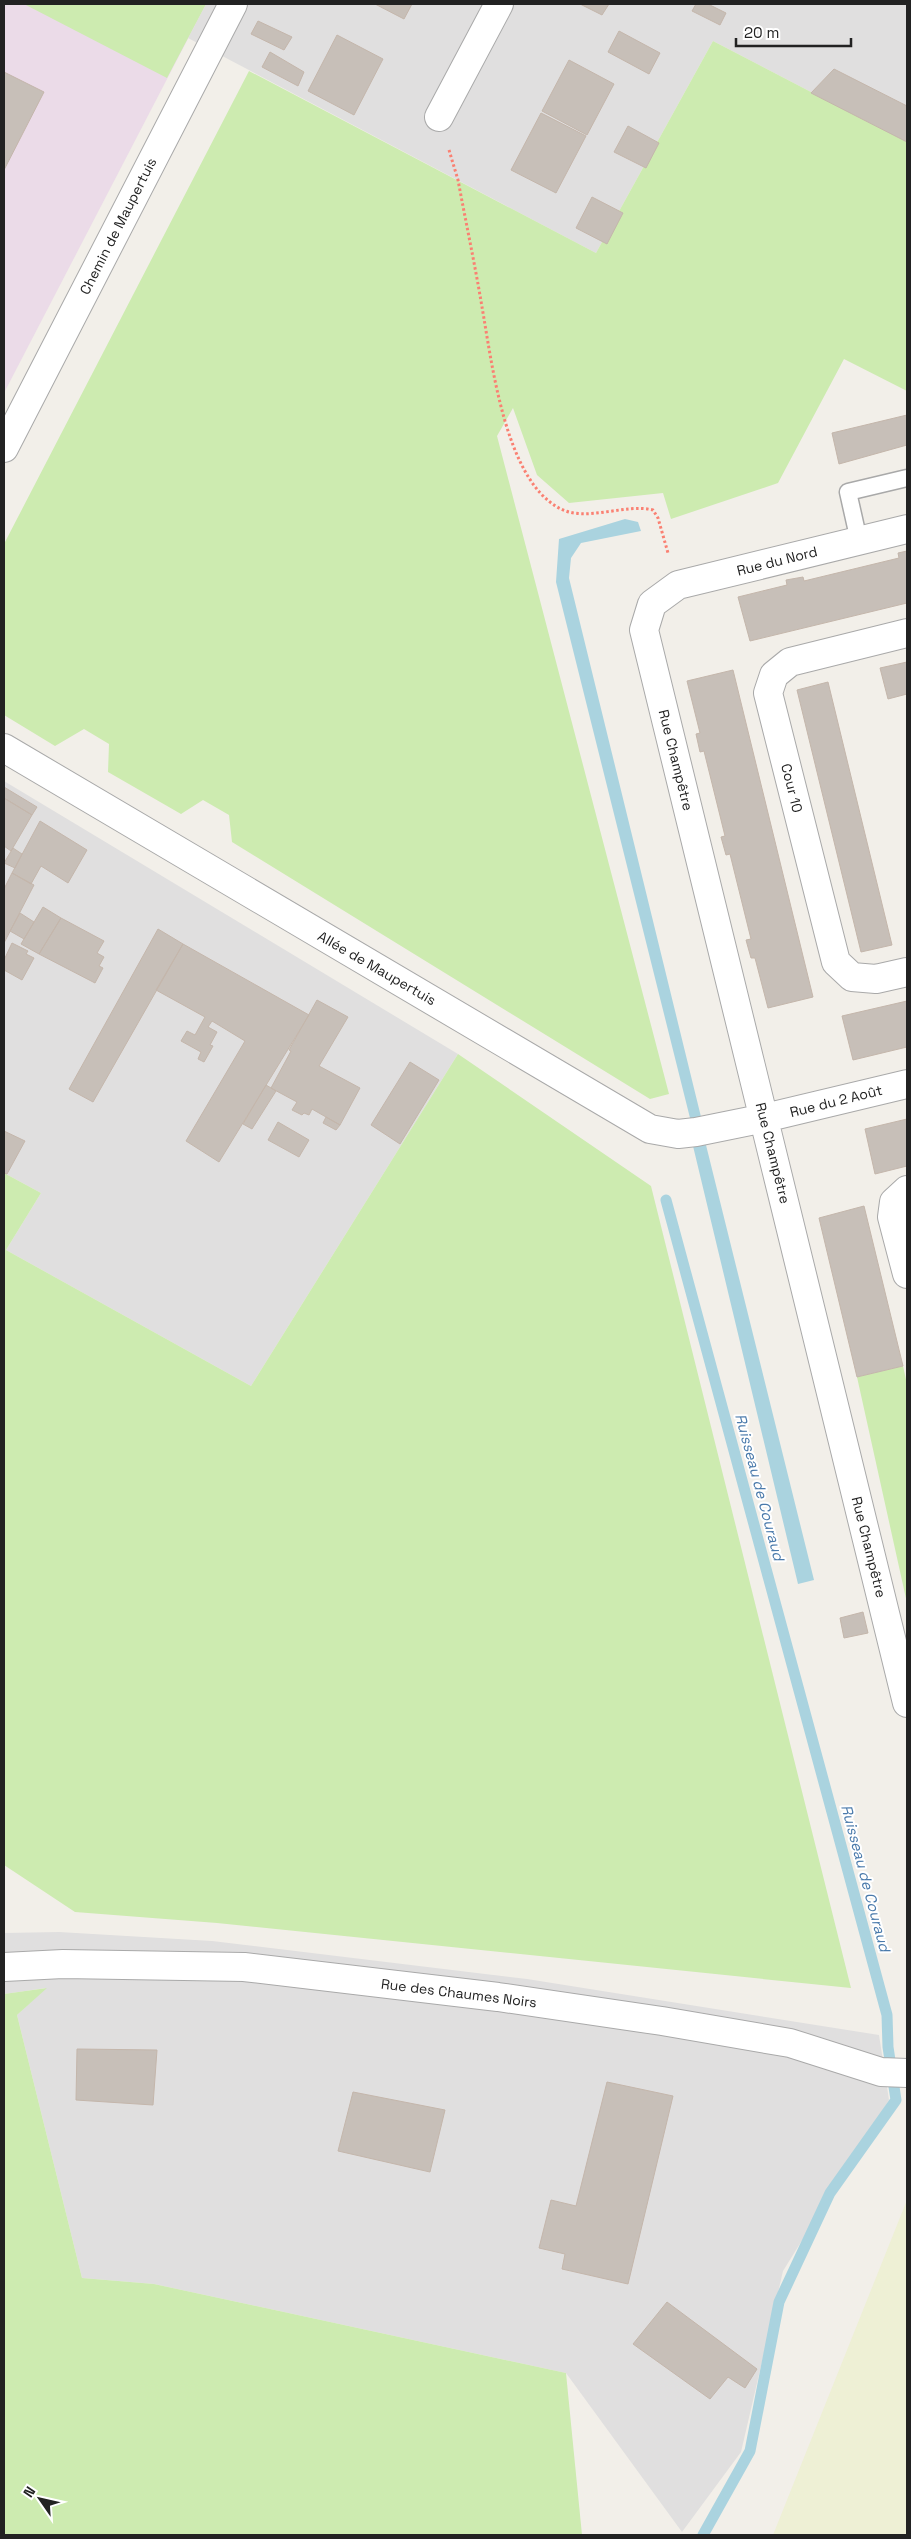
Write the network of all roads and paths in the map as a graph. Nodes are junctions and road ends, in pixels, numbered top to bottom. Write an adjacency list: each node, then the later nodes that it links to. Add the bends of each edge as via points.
1 (233, 4): 4 (street, Chemin de Maupertuis)
2 (499, 4): 3 (street)
3 (439, 117): 8 (path, via 458,180 496,389 513,444 532,485 560,509 588,514 643,507 653,510)
4 (4, 448)
5 (907, 478): 7 (lane, via 848,492)
6 (907, 529): 7 (street, Rue du Nord)
7 (858, 541): 8 (street, Rue du Nord)
8 (678, 585): 9 (street, Rue du Nord)
9 (652, 604): 14 (street, Rue Champêtre, via 644,630)
10 (907, 633): 12 (street, Cour 10, via 790,662 774,675 768,693 836,962 852,977 876,980)
11 (4, 748): 14 (street, Allée de Maupertuis, via 650,1129 678,1134)
12 (907, 972)
13 (907, 1084): 14 (street, Rue du 2 Août)
14 (765, 1118): 17 (street, Rue Champêtre)
15 (907, 1190): 16 (street, via 894,1202 892,1217)
16 (907, 1274)
17 (901, 1651): 18 (street, Rue Champêtre)
18 (907, 1703)
19 (4, 1967): 20 (street, Rue des Chaumes Noirs, via 63,1964 244,1967 662,2020 790,2043)
20 (894, 2072)

